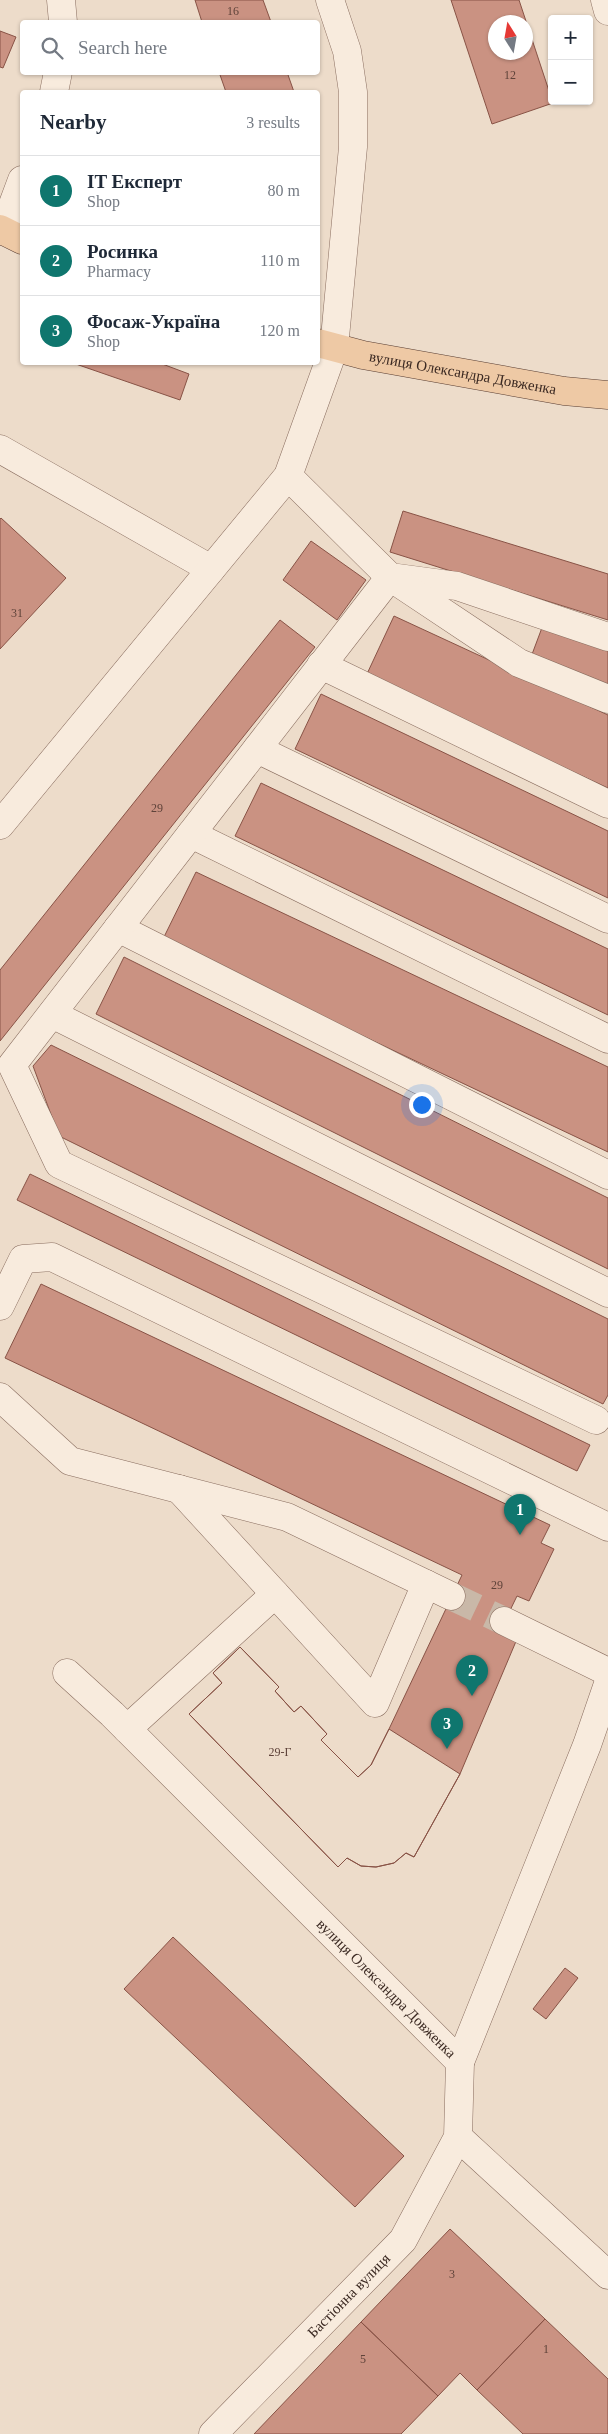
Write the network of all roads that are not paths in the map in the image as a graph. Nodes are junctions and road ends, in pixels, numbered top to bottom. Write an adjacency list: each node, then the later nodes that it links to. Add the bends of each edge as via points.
1 (60, 0): 5 (street)
2 (330, 0): 10 (street, via 347,51 353,92 353,147)
3 (605, 0): 4 (street)
4 (608, 10)
5 (63, 20)
6 (57, 75): 7 (street)
7 (54, 90)
8 (20, 188): 9 (street)
9 (9, 233)
10 (326, 345): 11 (main road, вулиця Олександра Довженка, via 363,355 564,391); 13 (street)
11 (608, 395)
12 (0, 449): 14 (street)
13 (288, 476): 14 (street); 15 (street)
14 (211, 569): 21 (street)
15 (390, 577): 16 (street, via 457,586); 17 (street); 18 (street, via 519,663)
16 (608, 637)
17 (322, 665): 19 (street); 20 (street)
18 (608, 699)
19 (257, 749): 22 (street); 23 (street)
20 (608, 804)
21 (0, 825)
22 (191, 834): 24 (street); 26 (street)
23 (608, 920)
24 (118, 928): 25 (street); 27 (street)
25 (52, 1014): 28 (street); 31 (street, via 12,1065 60,1164)
26 (608, 1039)
27 (608, 1175)
28 (608, 1293)
29 (0, 1306): 33 (street, via 23,1259 52,1257)
30 (0, 1397): 32 (street, via 70,1461)
31 (596, 1420)
32 (179, 1489): 34 (street, via 288,1516); 35 (street)
33 (608, 1527)
34 (426, 1584): 35 (street, via 375,1703); 36 (street)
35 (275, 1594): 41 (street)
36 (452, 1596)
37 (504, 1621): 38 (street)
38 (608, 1672)
39 (67, 1673): 41 (street, вулиця Олександра Довженка)
40 (608, 1684): 42 (street, вулиця Олександра Довженка, via 587,1745)
41 (127, 1729): 42 (street, вулиця Олександра Довженка)
42 (460, 2062): 43 (street, Бастіонна вулиця)
43 (458, 2137): 44 (street); 45 (street, Бастіонна вулиця, via 403,2240)
44 (608, 2275)
45 (213, 2434)

